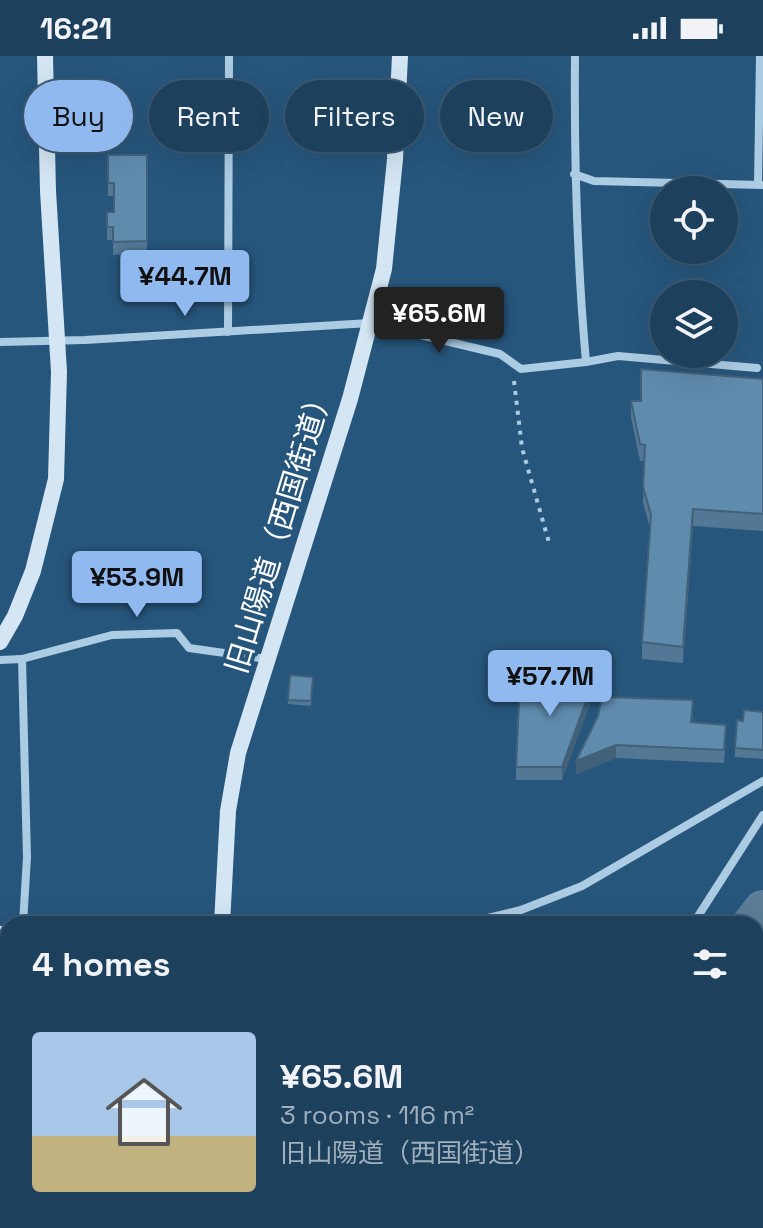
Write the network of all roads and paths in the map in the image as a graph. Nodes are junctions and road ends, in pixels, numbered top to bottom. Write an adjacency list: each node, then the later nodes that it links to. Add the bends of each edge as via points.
1 (45, 56): 10 (street)
2 (229, 56): 9 (street)
3 (400, 56): 8 (street, 旧山陽道（西国街道）, via 384,269)
4 (575, 56): 6 (street)
5 (760, 56): 7 (street)
6 (574, 174): 7 (street, via 594,181); 12 (street)
7 (760, 185)
8 (370, 323): 9 (street); 13 (street, via 500,354); 18 (street, 旧山陽道（西国街道）)
9 (228, 332): 10 (street)
10 (57, 341): 11 (street); 16 (street, via 56,479 33,571)
11 (0, 342)
12 (586, 362): 13 (street); 14 (street, via 618,356)
13 (516, 366): 15 (path, via 520,440)
14 (757, 368)
15 (550, 546)
16 (0, 642)
17 (22, 659): 18 (street, via 112,635 177,633 189,648); 19 (street); 22 (street)
18 (267, 659): 23 (street, 旧山陽道（西国街道）, via 235,768)
19 (0, 660)
20 (763, 781): 24 (street, via 582,886)
21 (763, 815): 25 (street)
22 (23, 916)
23 (222, 916)
24 (496, 916)
25 (698, 916)

